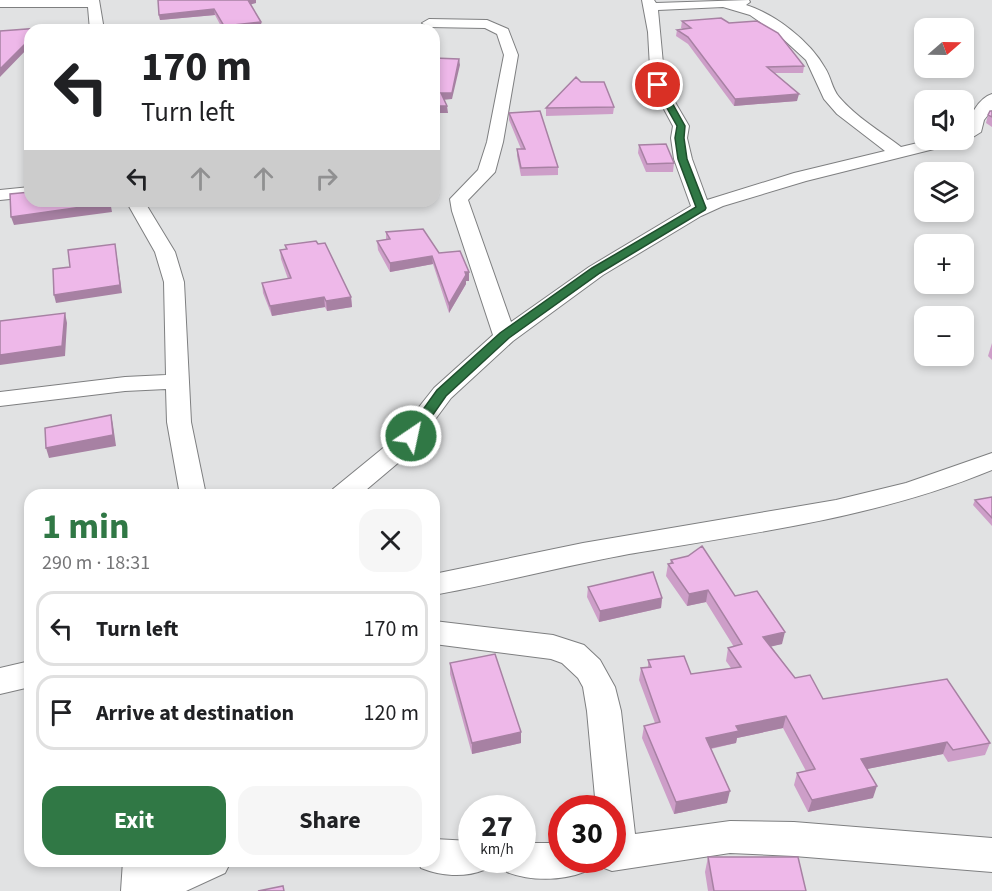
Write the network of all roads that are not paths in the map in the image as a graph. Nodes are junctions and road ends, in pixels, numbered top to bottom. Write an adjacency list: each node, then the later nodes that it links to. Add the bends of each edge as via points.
1 (762, 0): 5 (street)
2 (93, 2): 3 (street); 7 (street)
3 (0, 3)
4 (649, 4): 5 (street); 17 (street, via 658,85 681,126 683,159)
5 (727, 4): 13 (street, via 755,12 785,33 811,57 829,96 843,111)
6 (429, 23): 18 (street, via 487,24 503,32 511,55 486,172 459,199)
7 (96, 24)
8 (992, 99): 9 (street)
9 (974, 124)
10 (974, 135): 11 (street)
11 (992, 137)
12 (914, 148): 13 (street)
13 (897, 152): 17 (street)
14 (24, 193): 15 (street)
15 (0, 195)
16 (139, 207): 19 (street, via 165,252 174,282)
17 (701, 208): 18 (street, via 596,271)
18 (505, 336): 23 (street, via 442,393 402,446)
19 (176, 382): 20 (street); 22 (street)
20 (0, 399)
21 (992, 461): 24 (street, via 956,477 796,518 575,553)
22 (192, 489)
23 (351, 489)
24 (440, 584)
25 (440, 634): 28 (street, via 553,647 573,654 589,669 604,711)
26 (24, 675): 27 (street)
27 (0, 681)
28 (610, 795)
29 (626, 852): 30 (street, via 730,837)
30 (992, 855)
31 (440, 856): 32 (street)
32 (458, 857)
33 (142, 867): 35 (street)
34 (198, 867): 35 (street)
35 (142, 891)

